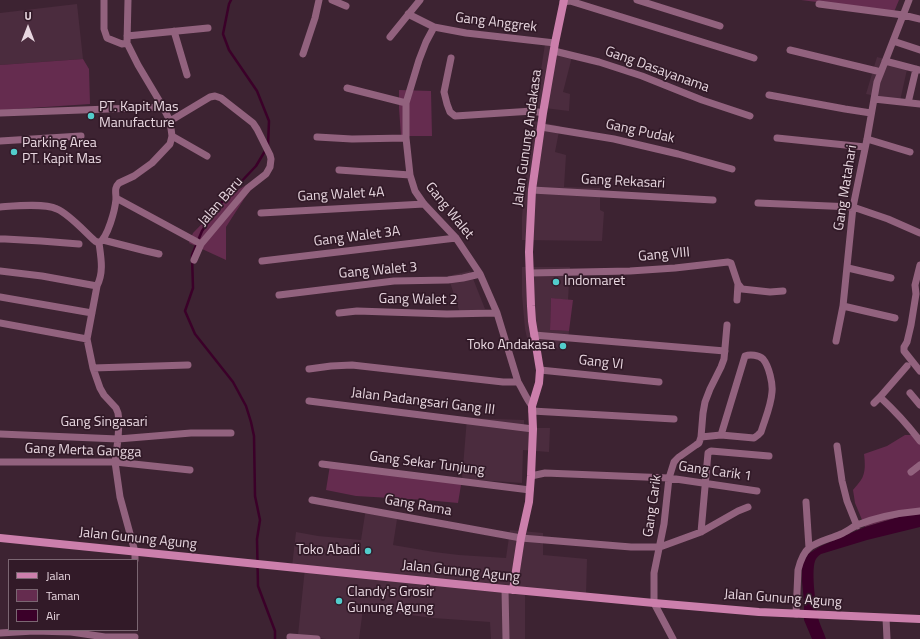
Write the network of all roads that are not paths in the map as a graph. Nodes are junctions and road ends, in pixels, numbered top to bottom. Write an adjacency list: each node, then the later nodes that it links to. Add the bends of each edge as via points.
1 (104, 0): 19 (street, via 104,28 107,38 122,44)
2 (128, 0): 19 (street)
3 (319, 0): 24 (street)
4 (332, 0): 10 (street)
5 (420, 0): 11 (street)
6 (637, 0): 14 (street)
7 (909, 0): 12 (street, Gang Matahari)
8 (566, 1): 21 (main road, Jalan Gunung Andakasa); 26 (street)
9 (819, 4): 12 (street)
10 (346, 6)
11 (408, 14): 15 (street, Gang Anggrek); 18 (street)
12 (903, 15): 13 (street); 20 (street, Gang Matahari)
13 (920, 19)
14 (720, 26)
15 (434, 27): 21 (street, Gang Anggrek); 34 (street, Gang Walet, via 419,60)
16 (208, 28): 17 (street)
17 (174, 31): 19 (street); 30 (street)
18 (390, 37)
19 (127, 40): 37 (street, via 138,65)
20 (893, 41): 23 (street); 27 (street, Gang Matahari)
21 (554, 47): 39 (main road, Jalan Gunung Andakasa); 41 (street, Gang Dasayanama)
22 (790, 50): 29 (street)
23 (920, 50)
24 (303, 54)
25 (451, 58): 39 (street, via 444,92 446,104 454,116 533,111)
26 (754, 58)
27 (885, 61): 28 (street); 29 (street, Gang Matahari)
28 (918, 69): 35 (street)
29 (881, 72): 33 (street, Gang Matahari)
30 (187, 75)
31 (347, 88): 34 (street)
32 (769, 95): 40 (street)
33 (874, 99): 35 (street); 40 (street, Gang Matahari)
34 (406, 103): 47 (street, Gang Walet)
35 (908, 103): 36 (street)
36 (920, 104)
37 (163, 107): 38 (street); 42 (street)
38 (0, 113)
39 (543, 113): 43 (main road, Jalan Gunung Andakasa)
40 (871, 113): 49 (street, Gang Matahari)
41 (750, 116)
42 (170, 121): 45 (street); 70 (street, Jalan Baru, via 216,96 253,123 270,155 270,167 266,174 248,188)
43 (541, 127): 54 (street, Gang Pudak, via 614,139); 57 (main road, Jalan Gunung Andakasa)
44 (81, 136): 50 (street)
45 (172, 136): 53 (street); 58 (street, via 170,144 152,163 117,185)
46 (317, 137): 47 (street)
47 (406, 138): 56 (street, Gang Walet)
48 (777, 138): 51 (street)
49 (867, 138): 51 (street, Gang Matahari); 52 (street)
50 (0, 141)
51 (865, 147): 63 (street, Gang Matahari)
52 (910, 152)
53 (207, 156)
54 (732, 169)
55 (339, 170): 56 (street)
56 (410, 175): 61 (street, Gang Walet, via 415,191)
57 (532, 190): 59 (street, Gang Rekasari); 77 (main road, Jalan Gunung Andakasa)
58 (116, 198): 68 (street, via 111,223); 70 (street)
59 (713, 200)
60 (758, 202): 63 (street)
61 (424, 204): 64 (street, Gang Walet 4A); 66 (street, Gang Walet)
62 (0, 207): 68 (street, via 46,206 58,209 95,241)
63 (853, 207): 65 (street); 75 (street, Gang Matahari)
64 (261, 213)
65 (920, 234)
66 (456, 238): 73 (street, Gang Walet 3A); 78 (street, Gang Walet)
67 (0, 239): 69 (street)
68 (101, 242): 71 (street); 82 (street, via 102,270)
69 (79, 244)
70 (202, 244): 72 (street, Jalan Baru)
71 (159, 254)
72 (194, 260)
73 (262, 261)
74 (920, 264): 81 (street)
75 (848, 268): 79 (street); 87 (street, Gang Matahari)
76 (0, 271): 82 (street)
77 (530, 273): 80 (street, Gang VIII, via 630,271 728,262 731,263); 94 (main road, Jalan Gunung Andakasa)
78 (480, 274): 84 (street, Gang Walet 3, via 448,280 394,281); 90 (street, Gang Walet)
79 (891, 278)
80 (738, 284): 83 (street, via 742,289); 86 (street)
81 (918, 285): 103 (street, via 904,350)
82 (97, 286): 88 (street)
83 (783, 291)
84 (279, 295)
85 (0, 297): 88 (street)
86 (737, 300)
87 (843, 306): 91 (street); 96 (street, Gang Matahari)
88 (92, 313): 95 (street)
89 (339, 313): 90 (street, Gang Walet 2)
90 (497, 313): 104 (street, Gang Walet)
91 (895, 318)
92 (0, 323): 95 (street)
93 (727, 325): 97 (street)
94 (534, 335): 97 (street); 102 (main road, Jalan Gunung Andakasa)
95 (87, 339): 100 (street)
96 (836, 341)
97 (725, 351): 117 (street, via 721,367 705,402)
98 (188, 365): 100 (street)
99 (907, 366): 107 (street)
100 (94, 368): 118 (street, via 102,391 116,408 119,421)
101 (309, 369): 104 (street, via 352,366)
102 (540, 370): 105 (street, Gang VI); 111 (main road, Jalan Gunung Andakasa)
103 (920, 371)
104 (518, 382): 111 (street, Gang Walet)
105 (659, 382)
106 (910, 393): 110 (street)
107 (880, 397): 109 (street); 119 (street, via 913,431)
108 (309, 401): 113 (street, Jalan Padangsari Gang III)
109 (874, 403)
110 (920, 405)
111 (532, 408): 112 (street); 113 (main road, Jalan Gunung Andakasa)
112 (674, 419)
113 (533, 429): 128 (main road, Jalan Gunung Andakasa)
114 (231, 433): 118 (street, Gang Singasari, via 191,433)
115 (0, 434): 118 (street, Gang Singasari)
116 (721, 435): 116 (street, via 744,358 746,355 761,358 772,380 771,401 761,432 750,438); 117 (street)
117 (701, 437): 129 (street, Gang Carik, via 696,446 674,462)
118 (118, 439): 123 (street)
119 (920, 442)
120 (837, 446): 137 (street, via 842,481)
121 (769, 456): 130 (street, via 709,451)
122 (0, 462): 123 (street, Gang Merta Gangga)
123 (115, 462): 126 (street, Gang Merta Gangga); 143 (street, via 120,497)
124 (322, 464): 131 (street, Gang Sekar Tunjung)
125 (920, 467): 127 (street)
126 (190, 470)
127 (911, 472)
128 (532, 476): 129 (street, Gang Carik 1, via 545,473); 131 (main road, Jalan Gunung Andakasa)
129 (669, 478): 130 (street, Gang Carik 1); 141 (street, Gang Carik)
130 (705, 483): 132 (street, Gang Carik 1); 138 (street)
131 (530, 490): 140 (main road, Jalan Gunung Andakasa)
132 (757, 491)
133 (312, 500): 140 (street, Gang Rama)
134 (806, 502): 142 (street)
135 (748, 507): 138 (street)
136 (920, 510): 137 (street, via 876,518)
137 (856, 526): 142 (street)
138 (701, 532): 141 (street)
139 (0, 538): 143 (main road, Jalan Gunung Agung)
140 (521, 538): 141 (street); 144 (main road, Jalan Gunung Andakasa)
141 (660, 547): 145 (street, Gang Carik, via 654,573)
142 (809, 548): 146 (street, via 798,570)
143 (135, 556): 144 (main road, Jalan Gunung Agung)
144 (509, 590): 145 (main road, Jalan Gunung Agung); 153 (street)
145 (654, 603): 146 (main road, Jalan Gunung Agung); 154 (street)
146 (798, 614): 147 (main road, Jalan Gunung Agung)
147 (886, 618): 148 (main road, Jalan Gunung Agung); 155 (street)
148 (920, 619)
149 (0, 633): 150 (street, via 58,631 105,637)
150 (135, 635)
151 (290, 637): 152 (street)
152 (317, 639)
153 (506, 639)
154 (673, 639)
155 (887, 639)

